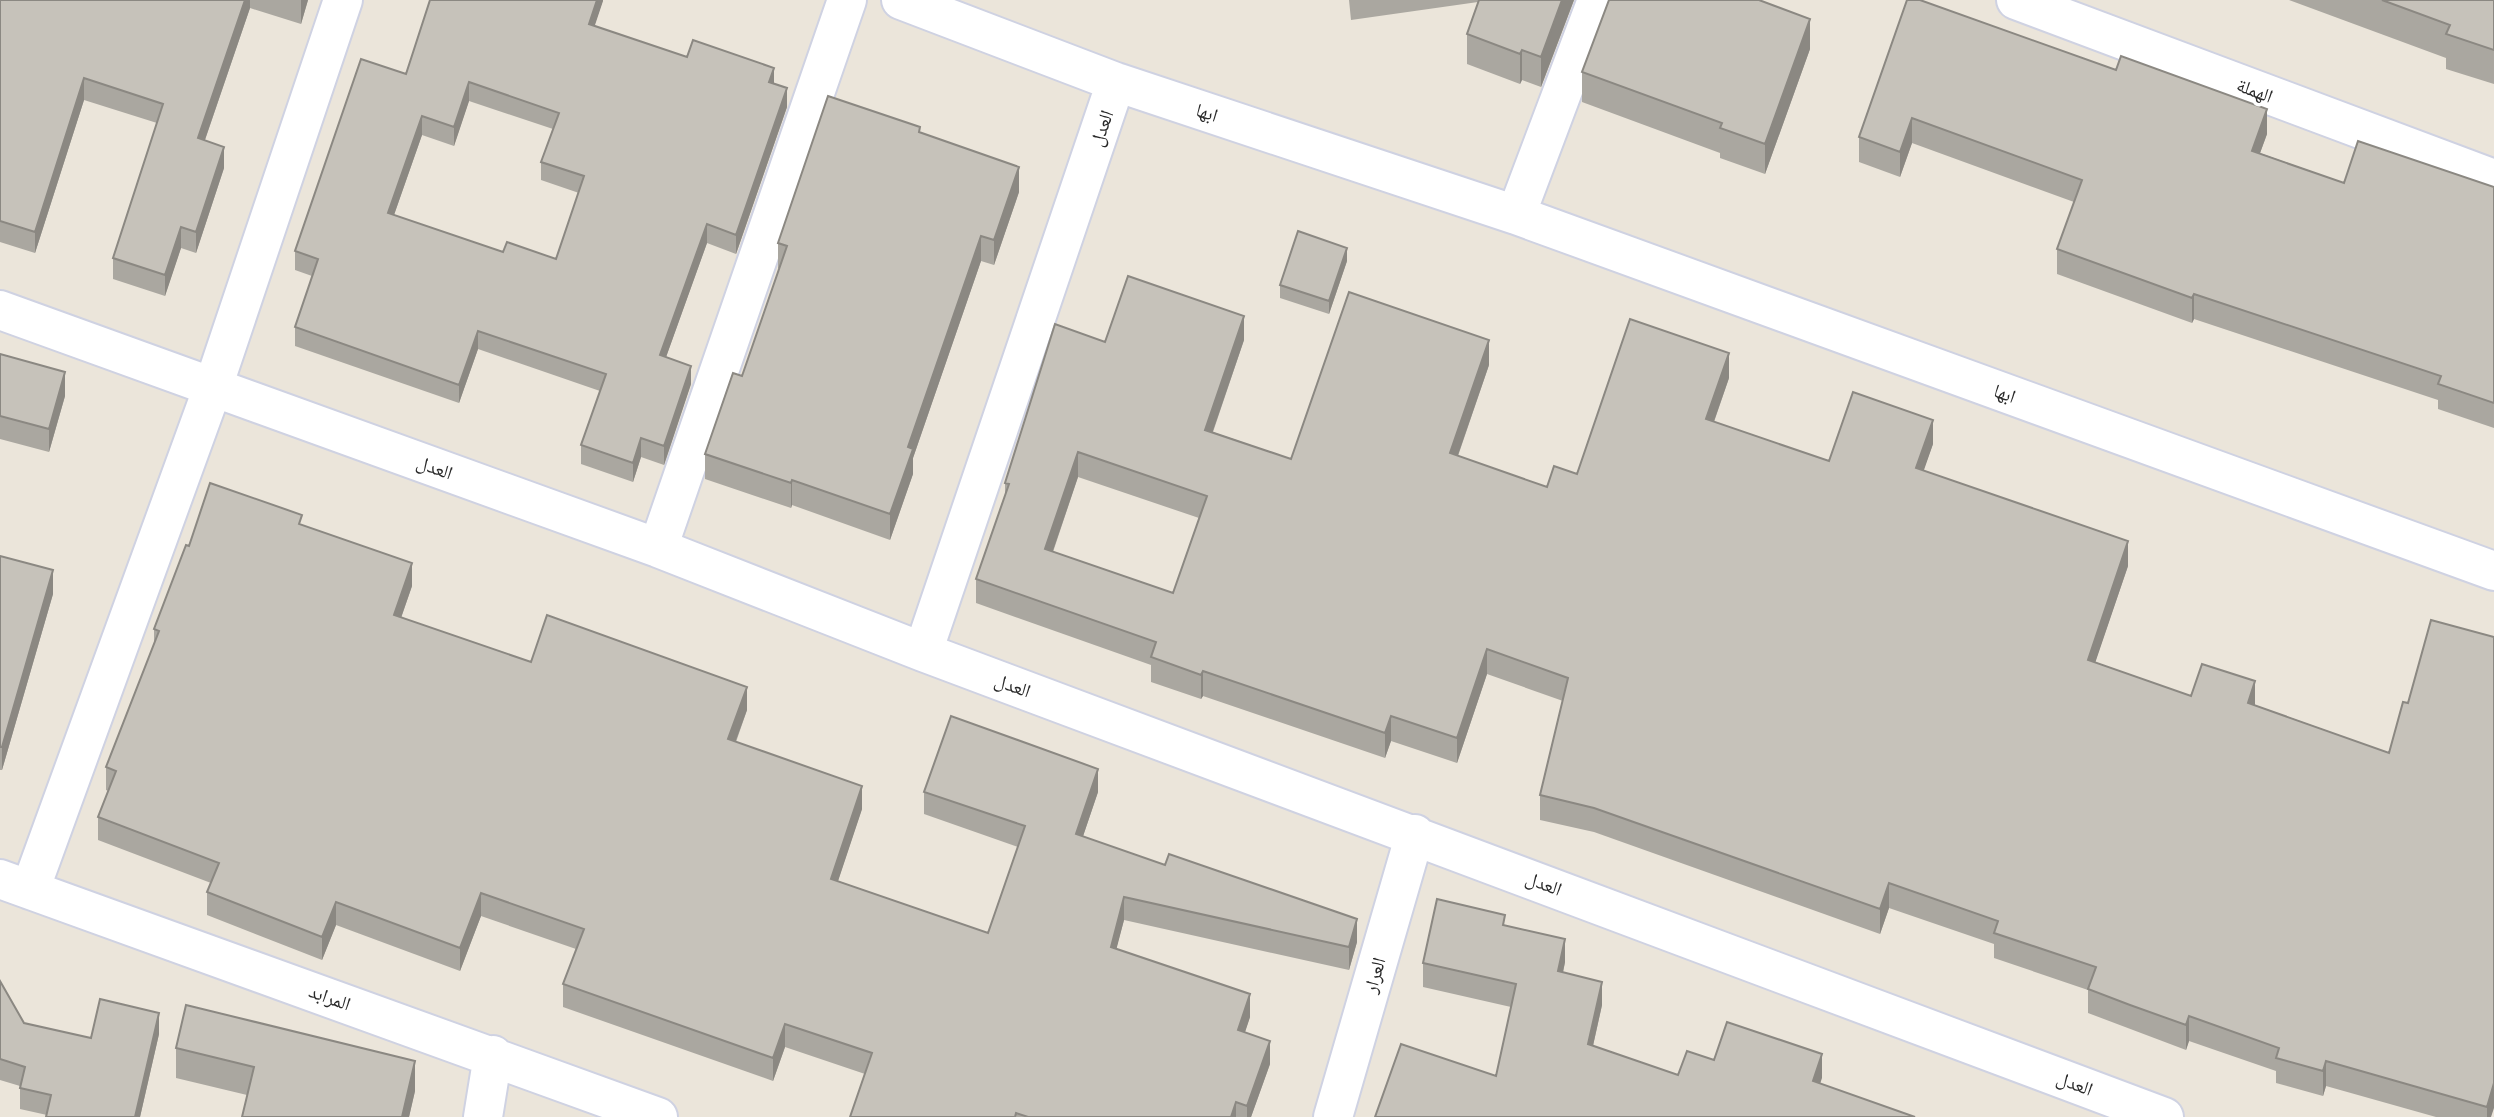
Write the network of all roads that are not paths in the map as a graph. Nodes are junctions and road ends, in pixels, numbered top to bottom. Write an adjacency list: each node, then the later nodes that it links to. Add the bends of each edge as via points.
1 (343, 0): 10 (street)
2 (847, 0): 11 (street)
3 (901, 0): 6 (street, ابها)
4 (1597, 0): 8 (street)
5 (2016, 0): 7 (street, الهملة)
6 (1116, 82): 8 (street, ابها); 13 (street, العدل)
7 (2494, 179)
8 (1516, 215): 12 (street, ابها)
9 (0, 310): 10 (street, العدل)
10 (213, 387): 11 (street, العدل); 15 (street)
11 (658, 548): 13 (street, العدل)
12 (2494, 571)
13 (923, 652): 14 (street, العدل)
14 (1415, 834): 19 (street, العرار); 20 (street, العدل)
15 (15, 885): 16 (street, المرابد)
16 (494, 1055): 17 (street); 18 (street, المرابد)
17 (483, 1117)
18 (658, 1117)
19 (1333, 1117)
20 (2164, 1117)

